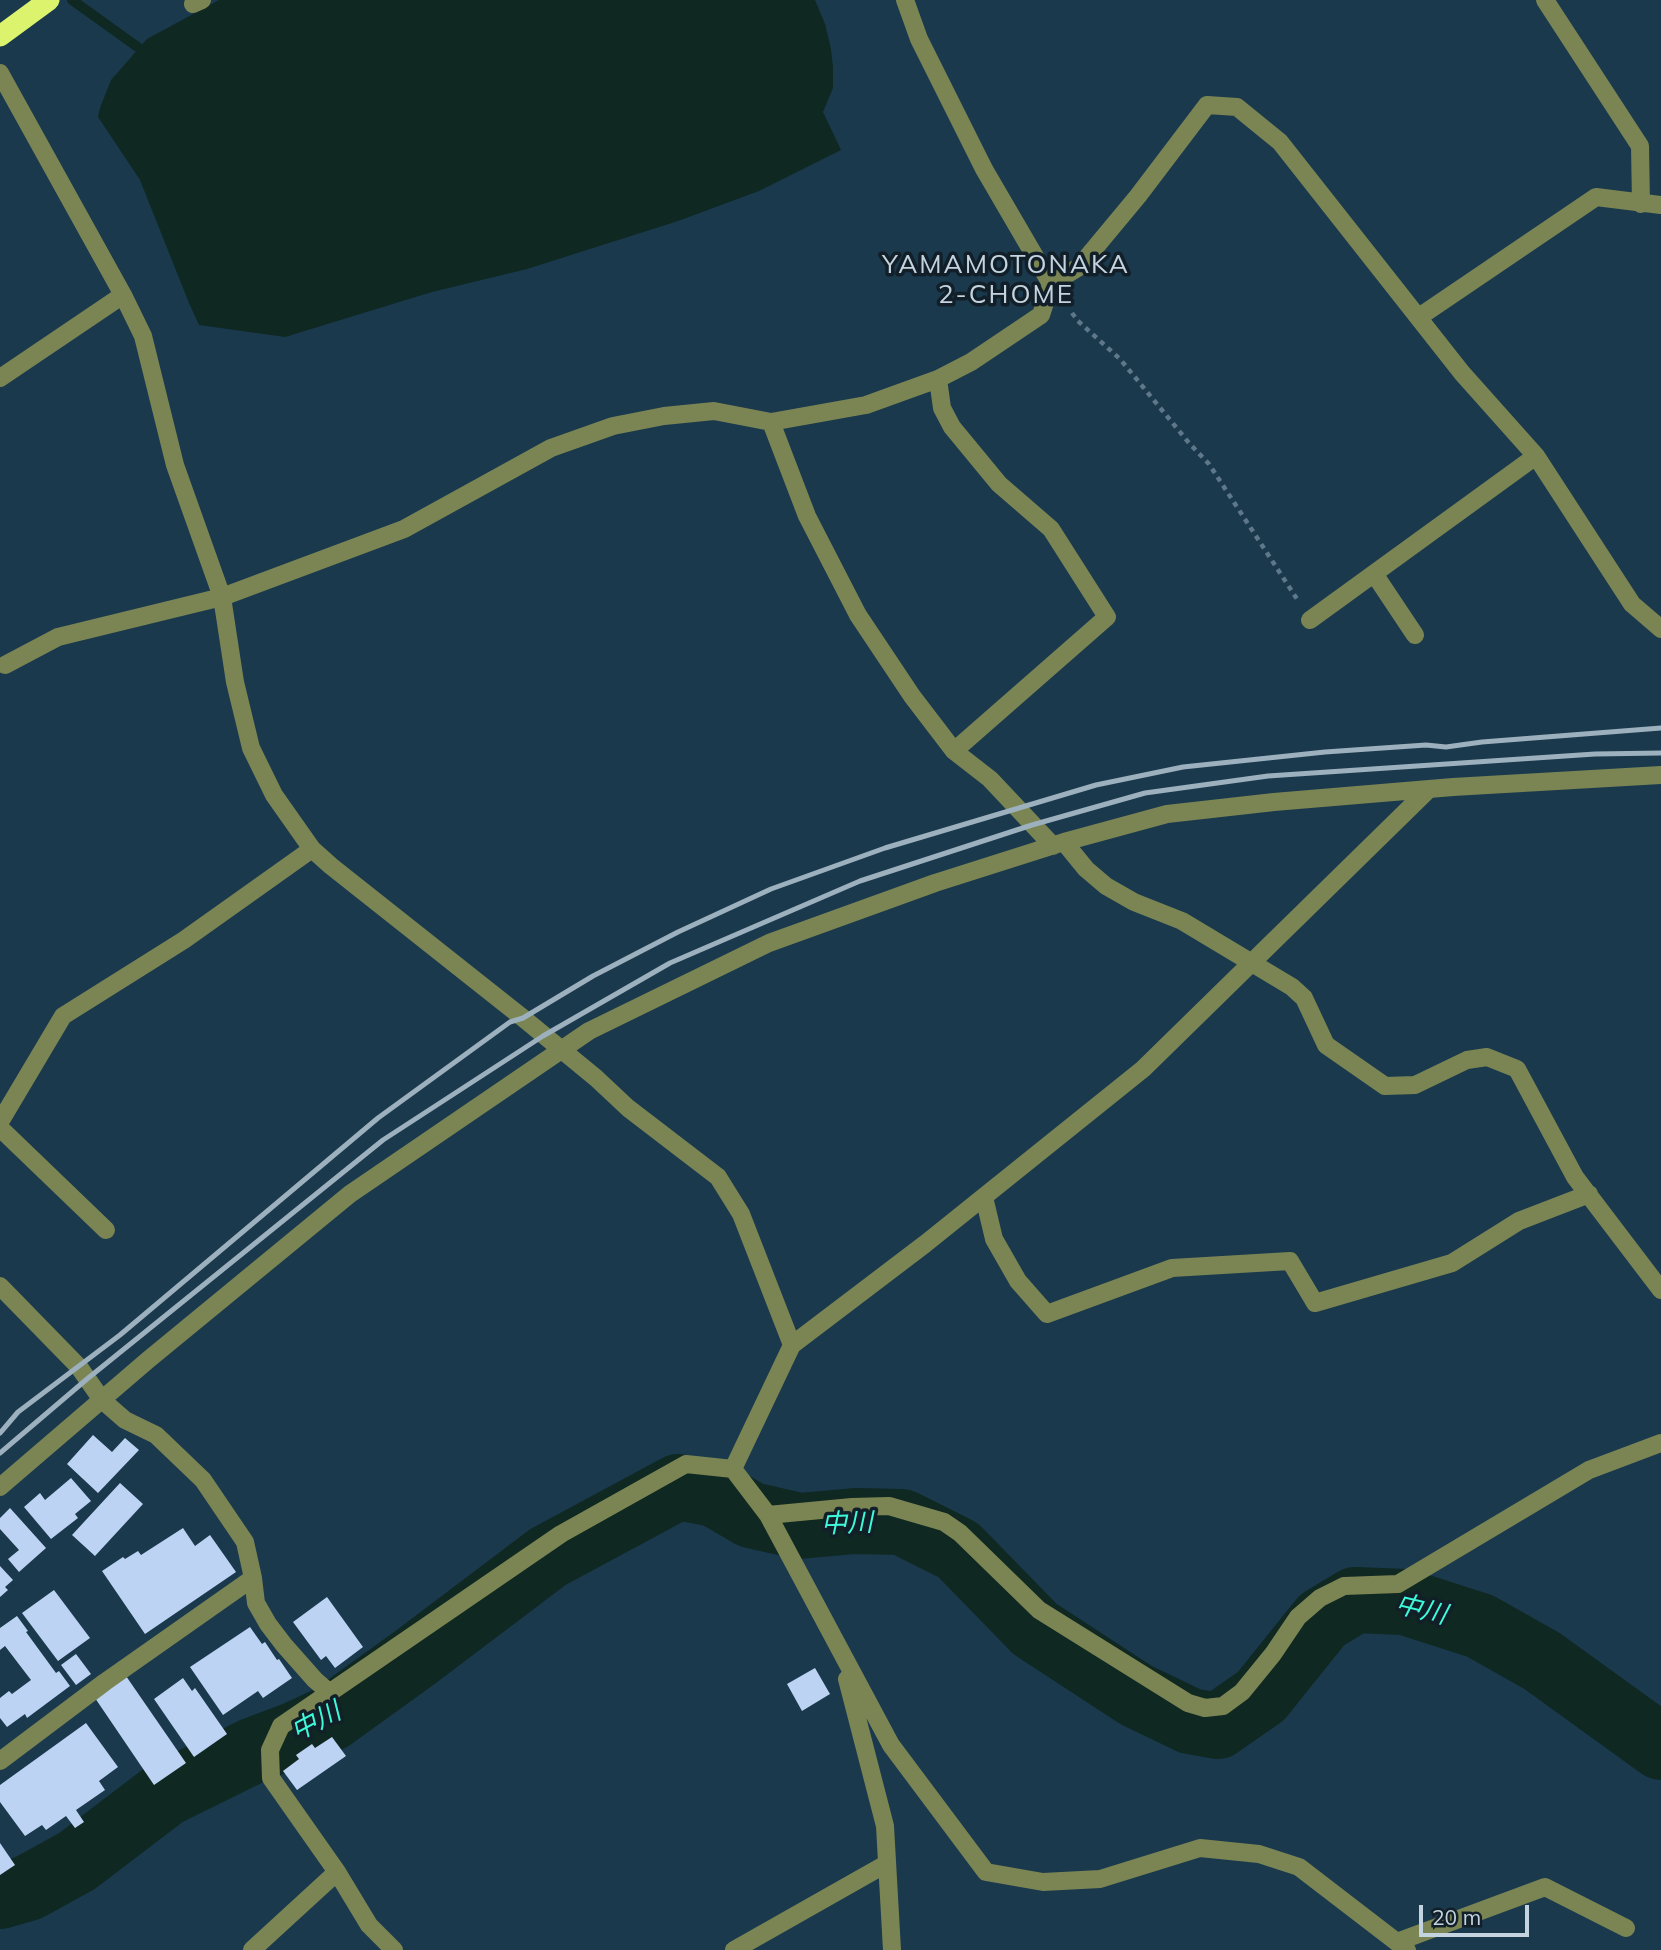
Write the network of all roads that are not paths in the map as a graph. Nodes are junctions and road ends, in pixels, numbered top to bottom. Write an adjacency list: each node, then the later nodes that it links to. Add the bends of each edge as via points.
1 (49, 0): 4 (highway)
2 (905, 0): 8 (street, via 919,39 984,169)
3 (1545, 0): 6 (street, via 1640,146)
4 (0, 36)
5 (0, 73): 9 (street)
6 (1641, 204): 7 (street); 10 (street, via 1596,197)
7 (1661, 205)
8 (1051, 284): 10 (street, via 1079,267 1207,105 1237,107 1279,142); 12 (street, via 1041,315)
9 (123, 295): 11 (street); 16 (street, via 143,336 176,465)
10 (1419, 317): 14 (street)
11 (0, 378)
12 (937, 379): 13 (street, via 866,405); 21 (street, via 942,408 952,426 999,484 1051,529 1107,617)
13 (771, 422): 16 (street, via 714,411 613,426 551,448 404,529); 21 (street, via 807,516 858,615)
14 (1536, 456): 15 (street); 18 (street, via 1632,604)
15 (1375, 575): 17 (street); 19 (street)
16 (222, 597): 20 (street, via 58,637); 25 (street, via 251,748 274,795)
17 (1310, 620)
18 (1661, 629)
19 (1415, 635)
20 (5, 665)
21 (954, 751): 24 (street)
22 (1661, 775): 23 (street)
23 (1429, 789): 24 (street, via 1167,814); 26 (street)
24 (1058, 844): 26 (street, via 1106,886 1182,921); 27 (street, via 769,943 589,1031)
25 (312, 849): 27 (street); 28 (street, via 184,940 63,1016)
26 (1251, 964): 30 (street, via 1292,987 1304,998 1326,1045 1385,1086 1415,1085 1467,1060 1487,1056 1517,1069 1575,1177); 31 (street, via 1143,1069)
27 (562, 1051): 35 (street, via 718,1177 741,1214); 36 (street, via 350,1194)
28 (0, 1122)
29 (0, 1128): 32 (street)
30 (1589, 1194): 31 (street, via 1519,1221 1452,1263 1315,1303 1290,1261 1172,1268 1047,1314 1018,1281 994,1239); 34 (street)
31 (984, 1197): 35 (street)
32 (106, 1230)
33 (0, 1286): 36 (street, via 79,1367)
34 (1661, 1290)
35 (792, 1346): 38 (street)
36 (102, 1400): 39 (street); 41 (street, via 125,1420 156,1435 203,1480 245,1542)
37 (1661, 1443): 40 (street, via 1589,1470 1398,1584 1344,1586 1320,1598 1298,1617 1242,1692 1223,1706 1205,1708 1188,1703 1039,1610 944,1522 889,1506)
38 (733, 1469): 40 (street); 43 (street, via 686,1464 561,1534)
39 (0, 1487)
40 (768, 1514): 42 (street)
41 (253, 1578): 43 (street, via 256,1603 268,1624); 44 (street)
42 (840, 1651): 45 (street, via 885,1826); 48 (street, via 891,1745 986,1871 1043,1882 1100,1879 1200,1848 1259,1854 1299,1867)
43 (330, 1693): 46 (street, via 281,1726 270,1750 271,1778)
44 (0, 1761)
45 (886, 1864): 51 (street); 52 (street)
46 (337, 1872): 49 (street); 50 (street, via 369,1925)
47 (1626, 1928): 48 (street, via 1545,1887)
48 (1402, 1946)
49 (252, 1950)
50 (394, 1950)
51 (734, 1950)
52 (892, 1950)

